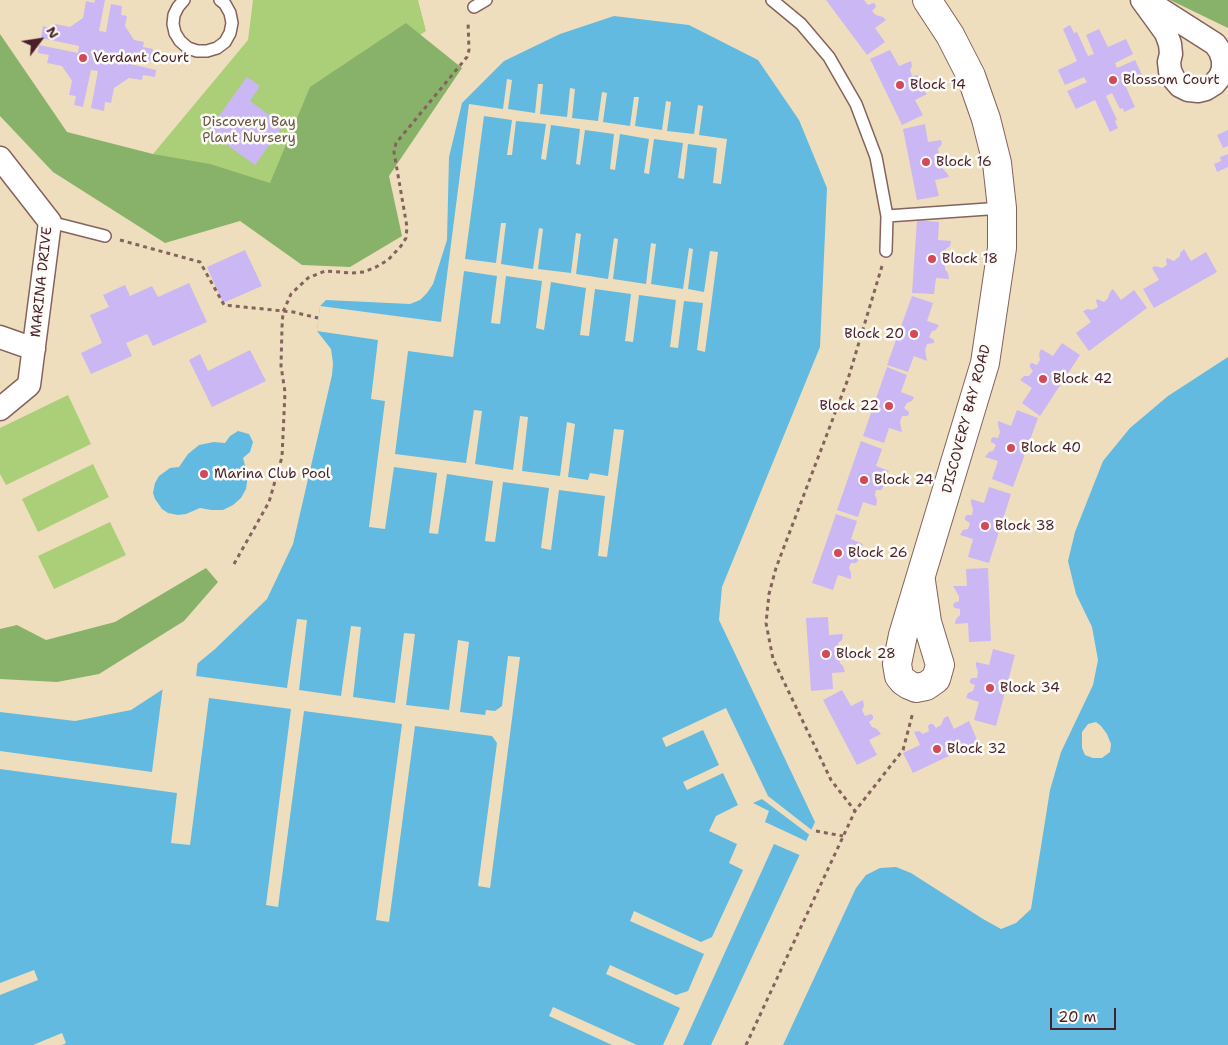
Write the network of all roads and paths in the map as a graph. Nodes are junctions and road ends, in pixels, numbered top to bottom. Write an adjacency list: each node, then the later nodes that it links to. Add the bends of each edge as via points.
1 (184, 0): 5 (lane, via 174,15 175,33 188,48 208,52 224,42 230,33 232,23)
2 (486, 0): 6 (lane)
3 (772, 0): 9 (lane, via 801,24 829,57 856,104 876,157)
4 (927, 0): 8 (street, DISCOVERY BAY ROAD, via 971,76 997,163)
5 (224, 1)
6 (471, 12): 13 (path, via 467,58 396,143 394,152 408,227 402,246 388,260 364,272 325,271 308,278 291,294)
7 (0, 158): 10 (street, MARINA DRIVE)
8 (1002, 208): 9 (lane); 19 (street, DISCOVERY BAY ROAD, via 1002,248 985,363)
9 (887, 216): 12 (lane)
10 (50, 222): 11 (lane); 16 (street, MARINA DRIVE)
11 (105, 236): 13 (path, via 200,262 224,305)
12 (886, 251): 21 (path, via 848,379 776,568 766,623 774,659 831,780)
13 (283, 312): 14 (path); 18 (path, via 281,366 285,392 282,457 269,502)
14 (318, 318)
15 (0, 337): 16 (street)
16 (34, 349): 17 (street, MARINA DRIVE, via 29,385)
17 (0, 409)
18 (234, 564)
19 (921, 581)
20 (913, 708): 21 (path, via 903,750)
21 (854, 811): 23 (path)
22 (816, 831): 23 (path)
23 (843, 836): 24 (path)
24 (746, 1045)

